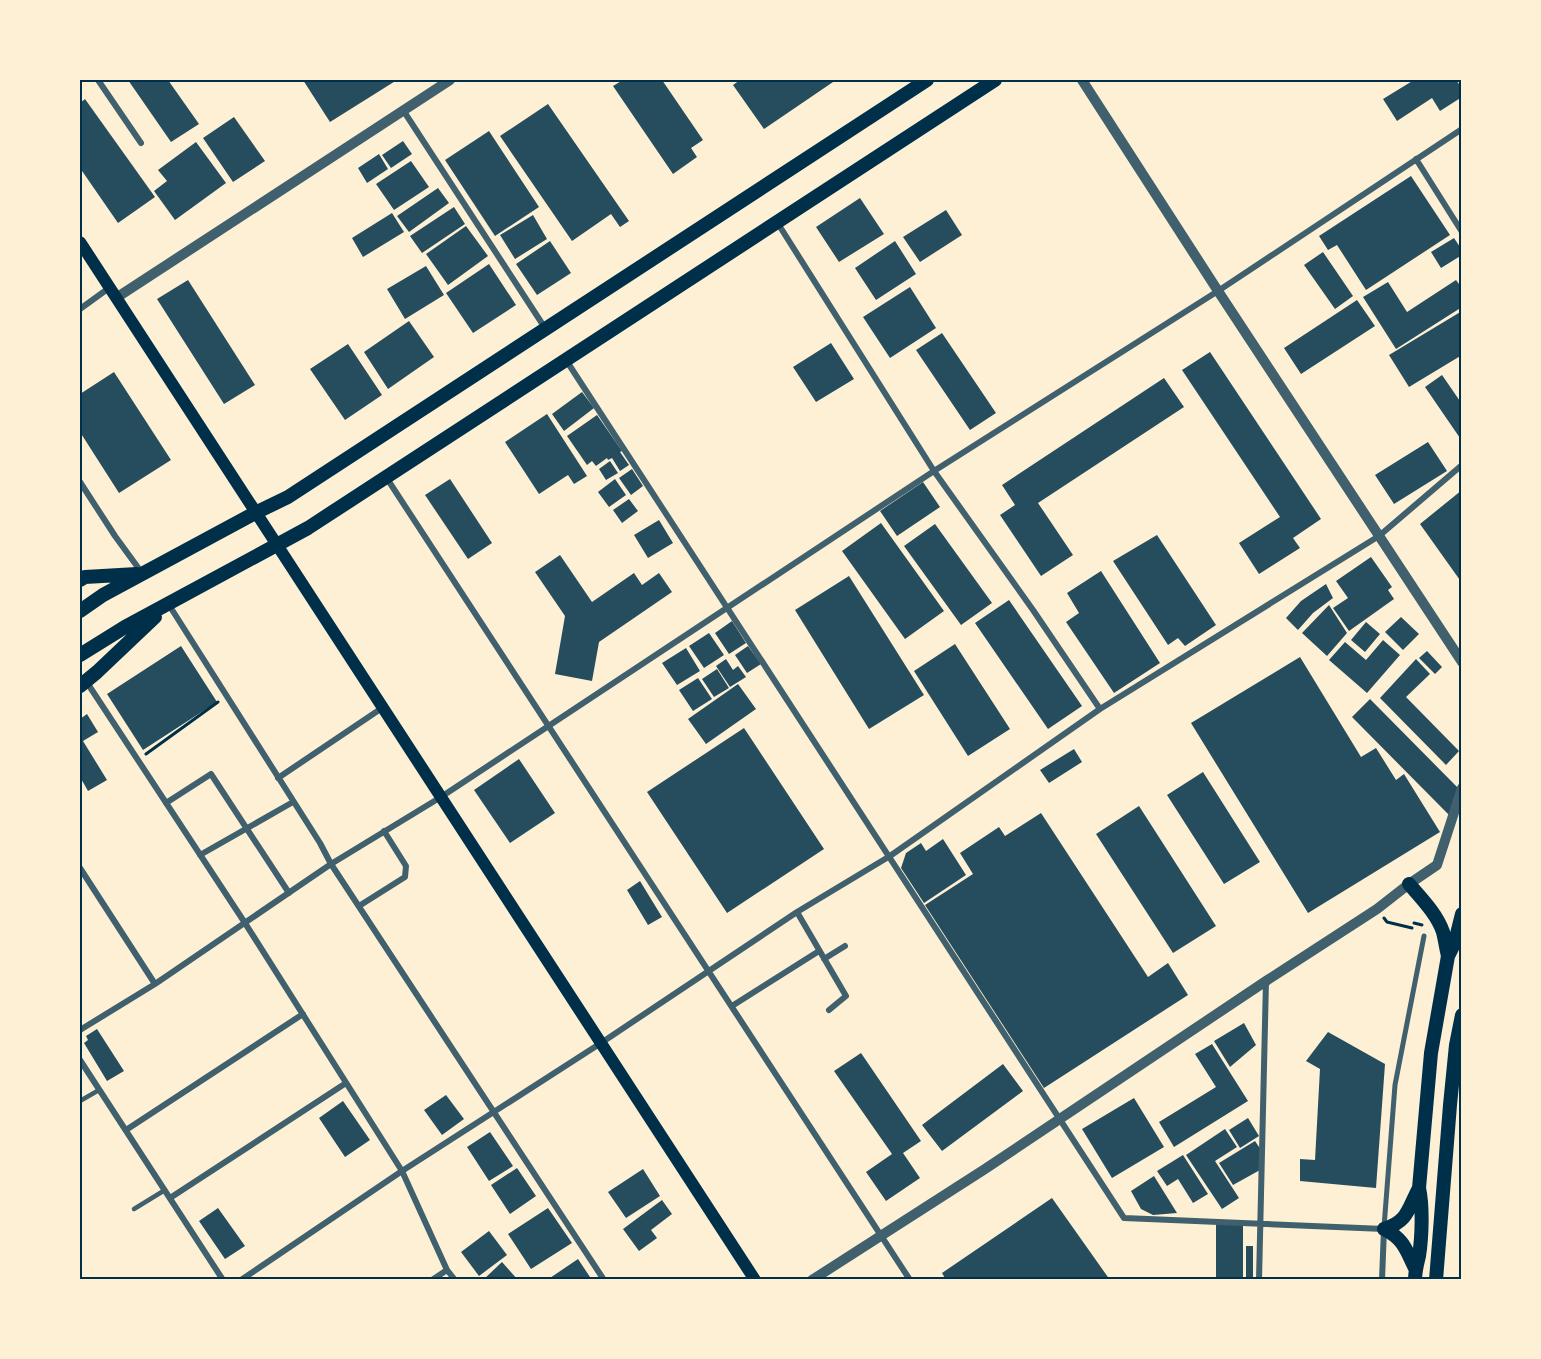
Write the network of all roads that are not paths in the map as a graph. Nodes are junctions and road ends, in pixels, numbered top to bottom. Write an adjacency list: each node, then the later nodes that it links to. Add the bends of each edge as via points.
1 (98, 80): 8 (street)
2 (450, 80): 6 (street)
3 (927, 80): 16 (main road)
4 (994, 80): 10 (main road)
5 (1082, 80): 13 (street)
6 (403, 110): 14 (street); 16 (street)
7 (1461, 129): 9 (street)
8 (141, 143)
9 (1416, 159): 11 (street); 13 (street)
10 (777, 222): 17 (main road); 19 (street)
11 (1461, 232)
12 (80, 242): 14 (main road)
13 (1218, 291): 19 (street); 23 (street)
14 (112, 293): 15 (street); 22 (main road)
15 (80, 309)
16 (545, 328): 22 (main road, via 288,497)
17 (566, 360): 20 (main road); 28 (street)
18 (1461, 465): 23 (street)
19 (934, 471): 28 (street); 34 (street)
20 (386, 477): 24 (main road); 35 (street)
21 (80, 482): 25 (street)
22 (255, 513): 24 (main road); 25 (main road)
23 (1379, 536): 31 (street); 34 (street)
24 (277, 546): 27 (main road); 33 (main road)
25 (142, 573): 26 (main road); 29 (main road)
26 (80, 580)
27 (168, 604): 30 (main road); 32 (main road); 36 (street)
28 (727, 608): 35 (street); 44 (street)
29 (80, 611)
30 (80, 655)
31 (1461, 662)
32 (83, 684): 40 (street)
33 (382, 708): 36 (street); 38 (main road)
34 (1100, 709): 44 (street)
35 (549, 726): 38 (street); 58 (street)
36 (278, 778): 39 (street)
37 (1461, 788): 47 (street, via 1437,865)
38 (441, 797): 42 (street); 66 (main road)
39 (293, 802): 41 (street); 45 (street)
40 (166, 803): 41 (street, via 211,774); 43 (street)
41 (246, 828): 43 (street); 48 (street)
42 (384, 831): 45 (street); 49 (street, via 406,866 405,877)
43 (200, 855): 52 (street)
44 (890, 856): 50 (street); 72 (street)
45 (331, 864): 48 (street); 49 (street)
46 (80, 868): 60 (street)
47 (1409, 884): 56 (main road, via 1439,923); 59 (street)
48 (289, 893): 52 (street)
49 (359, 906): 71 (street)
50 (797, 912): 55 (street); 58 (street)
51 (1461, 914): 56 (main road)
52 (245, 923): 60 (street); 63 (street)
53 (1424, 936): 80 (street, via 1395,1085)
54 (845, 946): 57 (street)
55 (819, 951): 57 (street); 61 (street)
56 (1448, 956): 75 (main road, via 1431,1053)
57 (824, 959): 62 (street, via 846,996)
58 (708, 971): 61 (street); 66 (street)
59 (1266, 981): 72 (street); 79 (street)
60 (156, 984): 65 (street)
61 (732, 1006): 81 (street)
62 (829, 1011)
63 (303, 1014): 68 (street); 73 (street)
64 (1461, 1015): 94 (main road)
65 (80, 1030)
66 (601, 1043): 71 (street); 89 (main road)
67 (80, 1059): 69 (street)
68 (346, 1083): 74 (street); 77 (street)
69 (99, 1090): 70 (lane); 73 (street)
70 (80, 1101)
71 (494, 1112): 74 (street); 88 (street)
72 (1060, 1119): 79 (street, via 1124,1218); 81 (street)
73 (126, 1130): 76 (street)
74 (402, 1171): 82 (street); 85 (street)
75 (1419, 1188): 80 (main road, via 1403,1219); 83 (main road, via 1422,1203)
76 (165, 1190): 77 (street); 78 (lane)
77 (170, 1198): 84 (street)
78 (134, 1209)
79 (1260, 1224): 80 (street); 92 (street)
80 (1384, 1229): 83 (main road, via 1396,1234 1406,1247); 93 (street)
81 (881, 1235): 90 (street); 91 (street)
82 (447, 1270): 86 (street); 87 (street)
83 (1415, 1274)
84 (223, 1280)
85 (241, 1280)
86 (432, 1280)
87 (455, 1280)
88 (604, 1280)
89 (755, 1280)
90 (812, 1280)
91 (910, 1280)
92 (1258, 1280)
93 (1382, 1280)
94 (1436, 1280)

